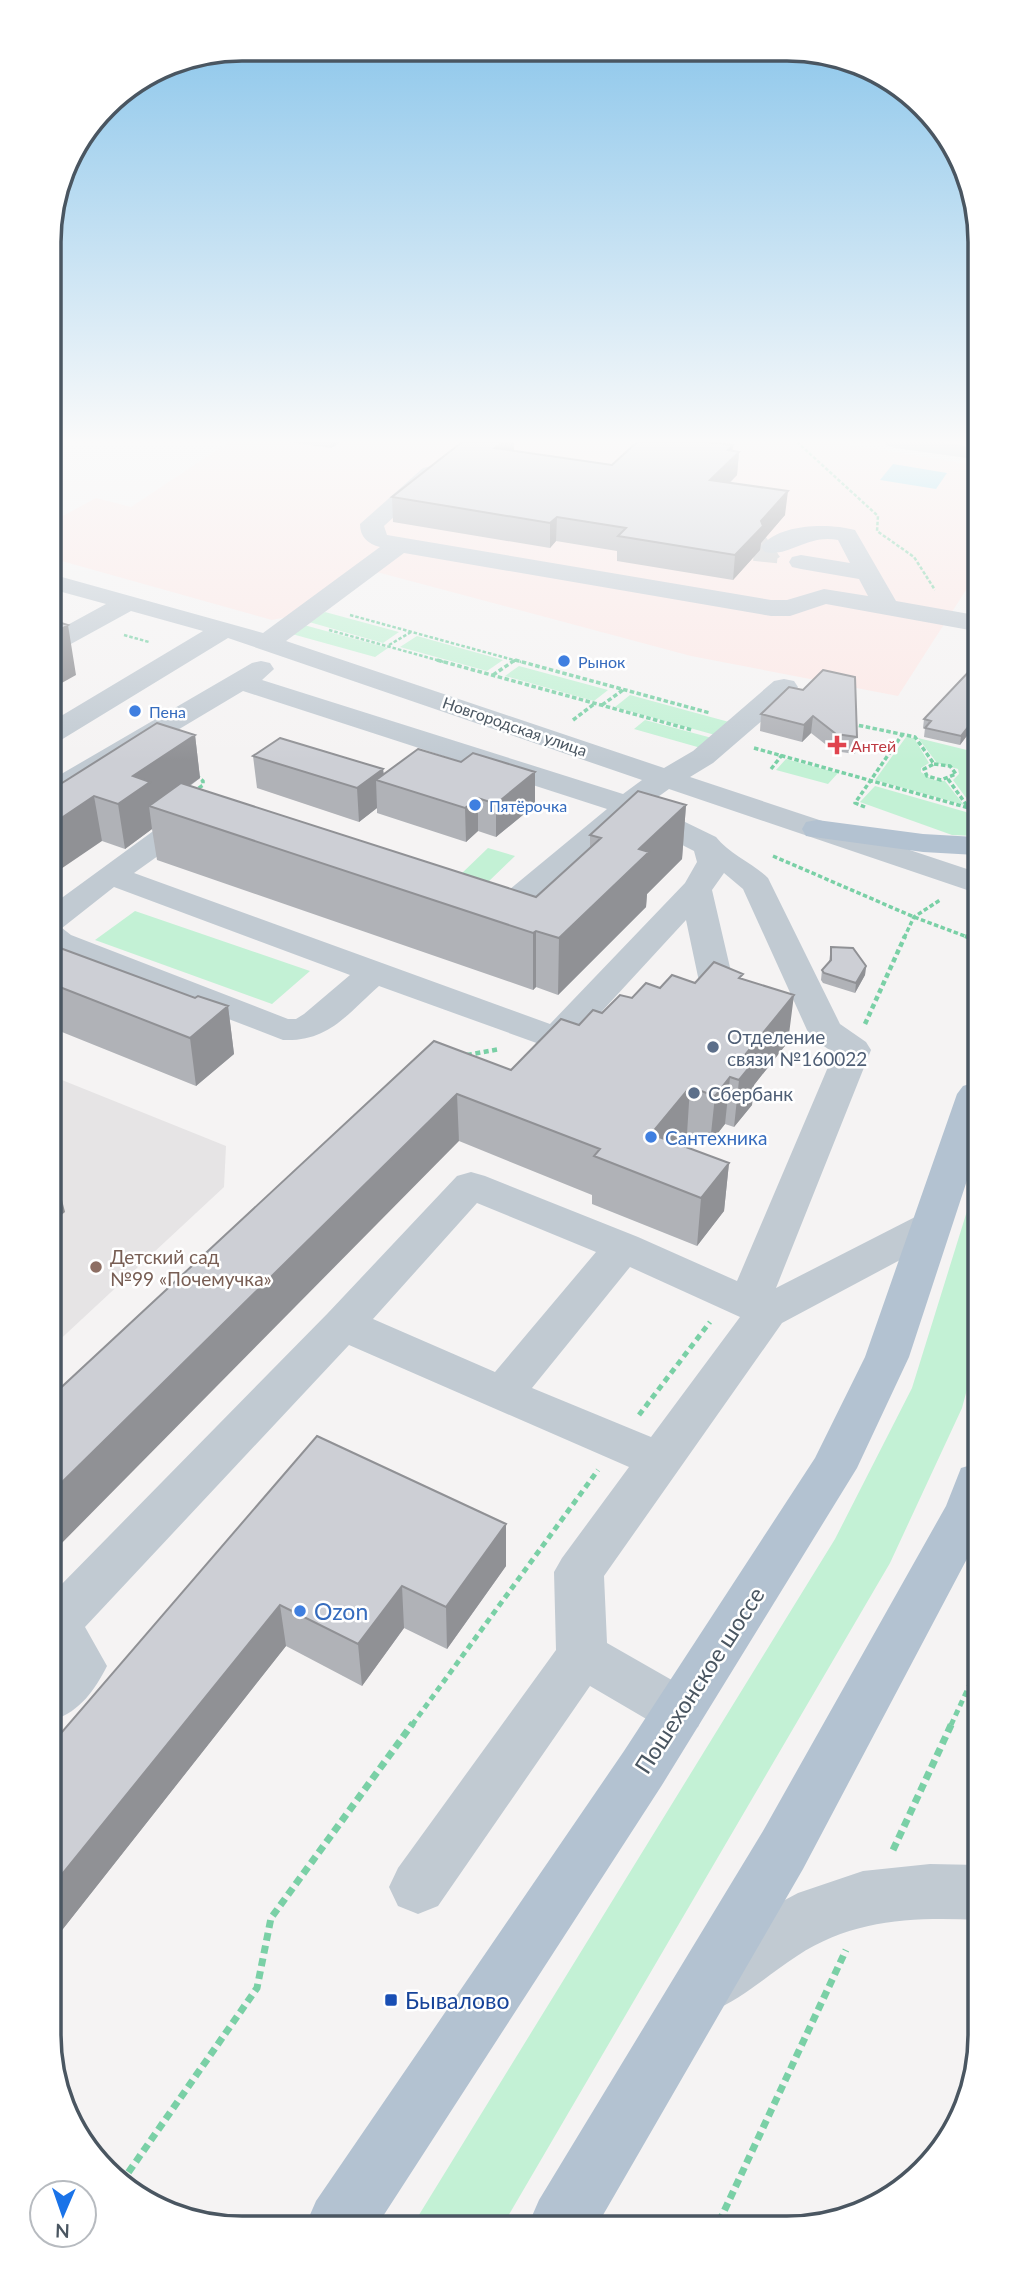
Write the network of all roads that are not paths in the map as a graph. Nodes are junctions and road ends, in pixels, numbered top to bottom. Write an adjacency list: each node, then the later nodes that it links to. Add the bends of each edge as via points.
1 (396, 548): 14 (street)
2 (419, 548): 8 (street, via 771,608 790,608)
3 (789, 548): 8 (street, via 770,568)
4 (855, 548): 6 (street)
5 (801, 562): 6 (street)
6 (869, 573): 10 (street)
7 (62, 584): 9 (street, Новгородская улица)
8 (824, 596): 10 (street)
9 (128, 602): 12 (street, Новгородская улица); 13 (street)
10 (886, 606): 11 (street)
11 (965, 621)
12 (225, 629): 14 (street, Новгородская улица); 18 (street)
13 (62, 638)
14 (266, 643): 15 (street, Новгородская улица)
15 (294, 652): 16 (street); 19 (street, Новгородская улица)
16 (239, 681): 20 (street); 21 (street, via 417,738 397,752 508,786)
17 (784, 687): 19 (street, via 703,757)
18 (62, 728)
19 (667, 777): 21 (street); 23 (street, Новгородская улица)
20 (62, 787)
21 (629, 806): 25 (street, via 705,844); 29 (street, via 498,916)
22 (212, 811): 26 (street, via 193,816)
23 (817, 829): 24 (main road); 27 (street, Новгородская улица)
24 (968, 845)
25 (713, 853): 28 (street, via 714,862); 33 (street, via 757,885)
26 (110, 875): 30 (street); 32 (street)
27 (968, 880)
28 (696, 891): 32 (street, via 556,1039); 33 (street, via 718,991 732,1002)
29 (458, 903)
30 (62, 913)
31 (62, 943): 32 (street, via 283,1029 303,1030 317,1022)
32 (374, 972)
33 (839, 1040): 37 (street)
34 (968, 1119): 35 (main road, Пошехонское шоссе)
35 (931, 1226): 37 (street); 46 (main road, Пошехонское шоссе, via 887,1357 834,1468)
36 (623, 1247): 37 (street); 38 (street, via 471,1185); 39 (street)
37 (749, 1304): 40 (street)
38 (343, 1324): 39 (street); 42 (street)
39 (502, 1394): 40 (street)
40 (638, 1451): 44 (street, via 579,1572)
41 (967, 1515): 49 (main road)
42 (61, 1618)
43 (61, 1635): 45 (street, via 81,1666)
44 (582, 1655): 46 (street); 47 (street)
45 (61, 1689)
46 (679, 1711): 50 (main road, Пошехонское шоссе)
47 (418, 1887)
48 (967, 1892): 49 (street, via 922,1889 872,1895 795,1924)
49 (701, 1989): 51 (main road)
50 (344, 2216)
51 (566, 2216)

